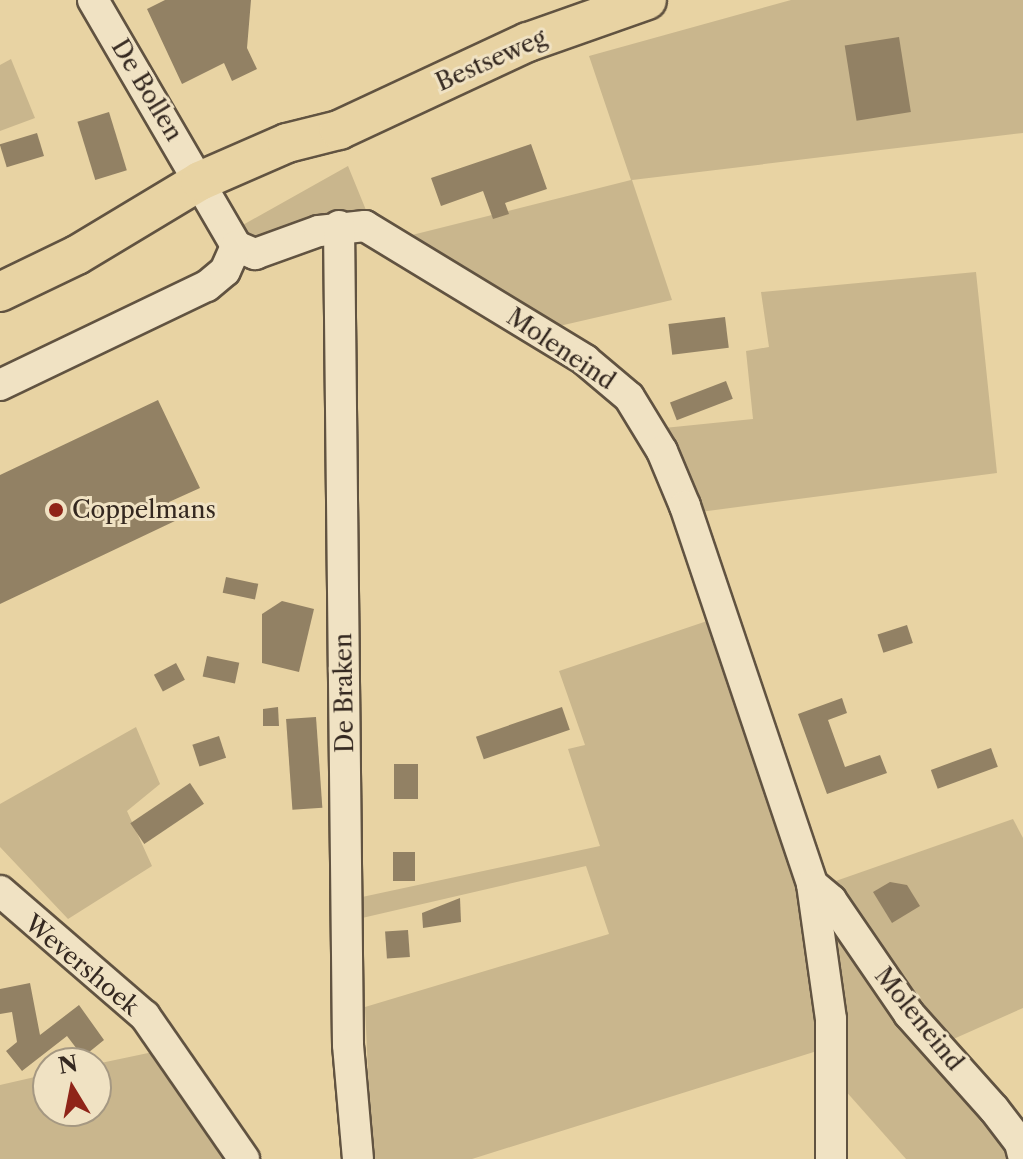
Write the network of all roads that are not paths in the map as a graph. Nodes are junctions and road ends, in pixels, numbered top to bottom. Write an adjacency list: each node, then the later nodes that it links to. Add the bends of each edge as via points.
1 (93, 0): 3 (street, De Bollen)
2 (647, 0): 3 (main road, Bestseweg, via 528,42 339,130 287,143)
3 (206, 193): 5 (street); 6 (main road, Bestseweg)
4 (339, 226): 5 (street, Moleneind, via 255,254); 8 (street, Moleneind, via 365,226 383,235 585,360 629,397 662,451 685,506); 12 (street, De Braken, via 348,1045)
5 (236, 246): 7 (street, via 225,271 207,286)
6 (0, 292)
7 (0, 385)
8 (812, 884): 10 (street, Moleneind, via 831,900 909,1014 994,1109); 13 (street, Moleneind, via 831,1019)
9 (0, 891): 11 (street, Wevershoek, via 145,1016)
10 (1023, 1155)
11 (244, 1159)
12 (358, 1159)
13 (831, 1159)

